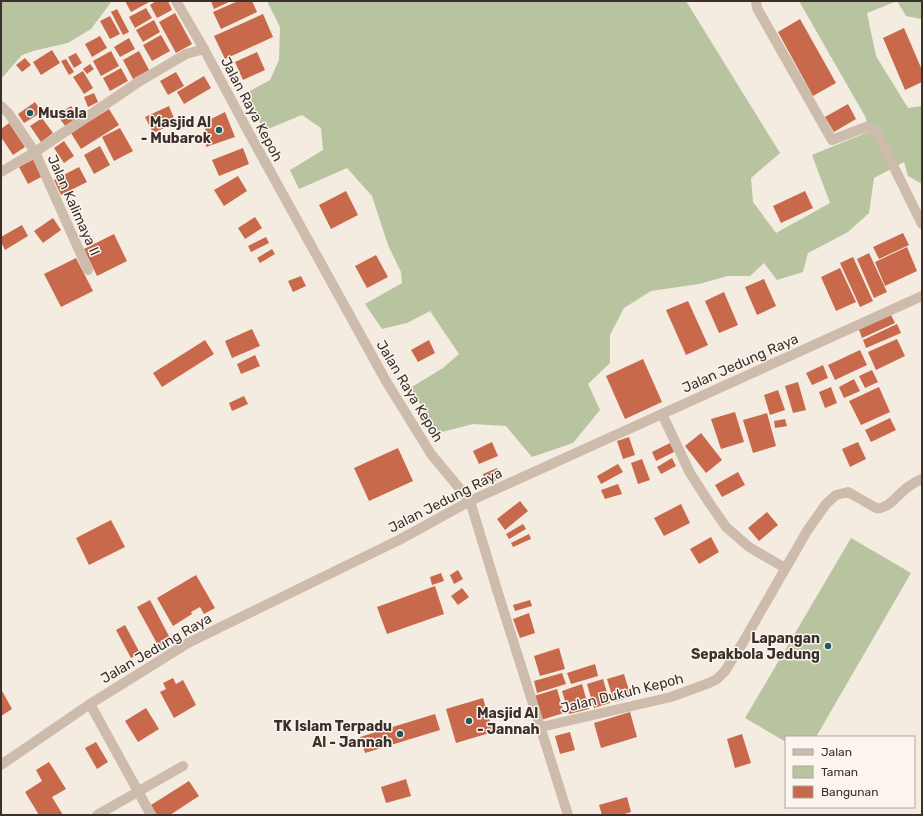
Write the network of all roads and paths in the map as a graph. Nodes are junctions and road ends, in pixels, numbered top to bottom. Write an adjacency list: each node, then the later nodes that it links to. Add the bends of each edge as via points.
1 (176, 1): 3 (street, Jalan Raya Kepoh)
2 (756, 1): 7 (street, via 757,8 832,140 866,127 877,133)
3 (204, 49): 5 (street, via 186,54 137,83); 12 (street, Jalan Raya Kepoh, via 386,381 431,454)
4 (1, 106): 5 (street, Jalan Kalimaya II)
5 (35, 152): 6 (street); 8 (street, Jalan Kalimaya II)
6 (1, 172)
7 (922, 224)
8 (88, 270)
9 (922, 296): 10 (street, Jalan Jedung Raya)
10 (662, 414): 12 (street, Jalan Jedung Raya); 13 (street, via 690,473 726,527 750,547)
11 (922, 479): 13 (street, Jalan Dukuh Kepoh, via 880,508 848,492 836,495 826,504 807,531)
12 (470, 501): 14 (street, Jalan Jedung Raya, via 401,539 188,642); 15 (street, Jalan Raya Kepoh)
13 (785, 568): 15 (street, Jalan Dukuh Kepoh, via 742,644 717,679 672,697)
14 (90, 704): 16 (street, Jalan Jedung Raya); 18 (street)
15 (541, 728): 21 (street, Jalan Raya Kepoh)
16 (1, 765)
17 (183, 766): 18 (street)
18 (139, 792): 19 (street); 20 (street)
19 (97, 815)
20 (152, 815)
21 (568, 815)

